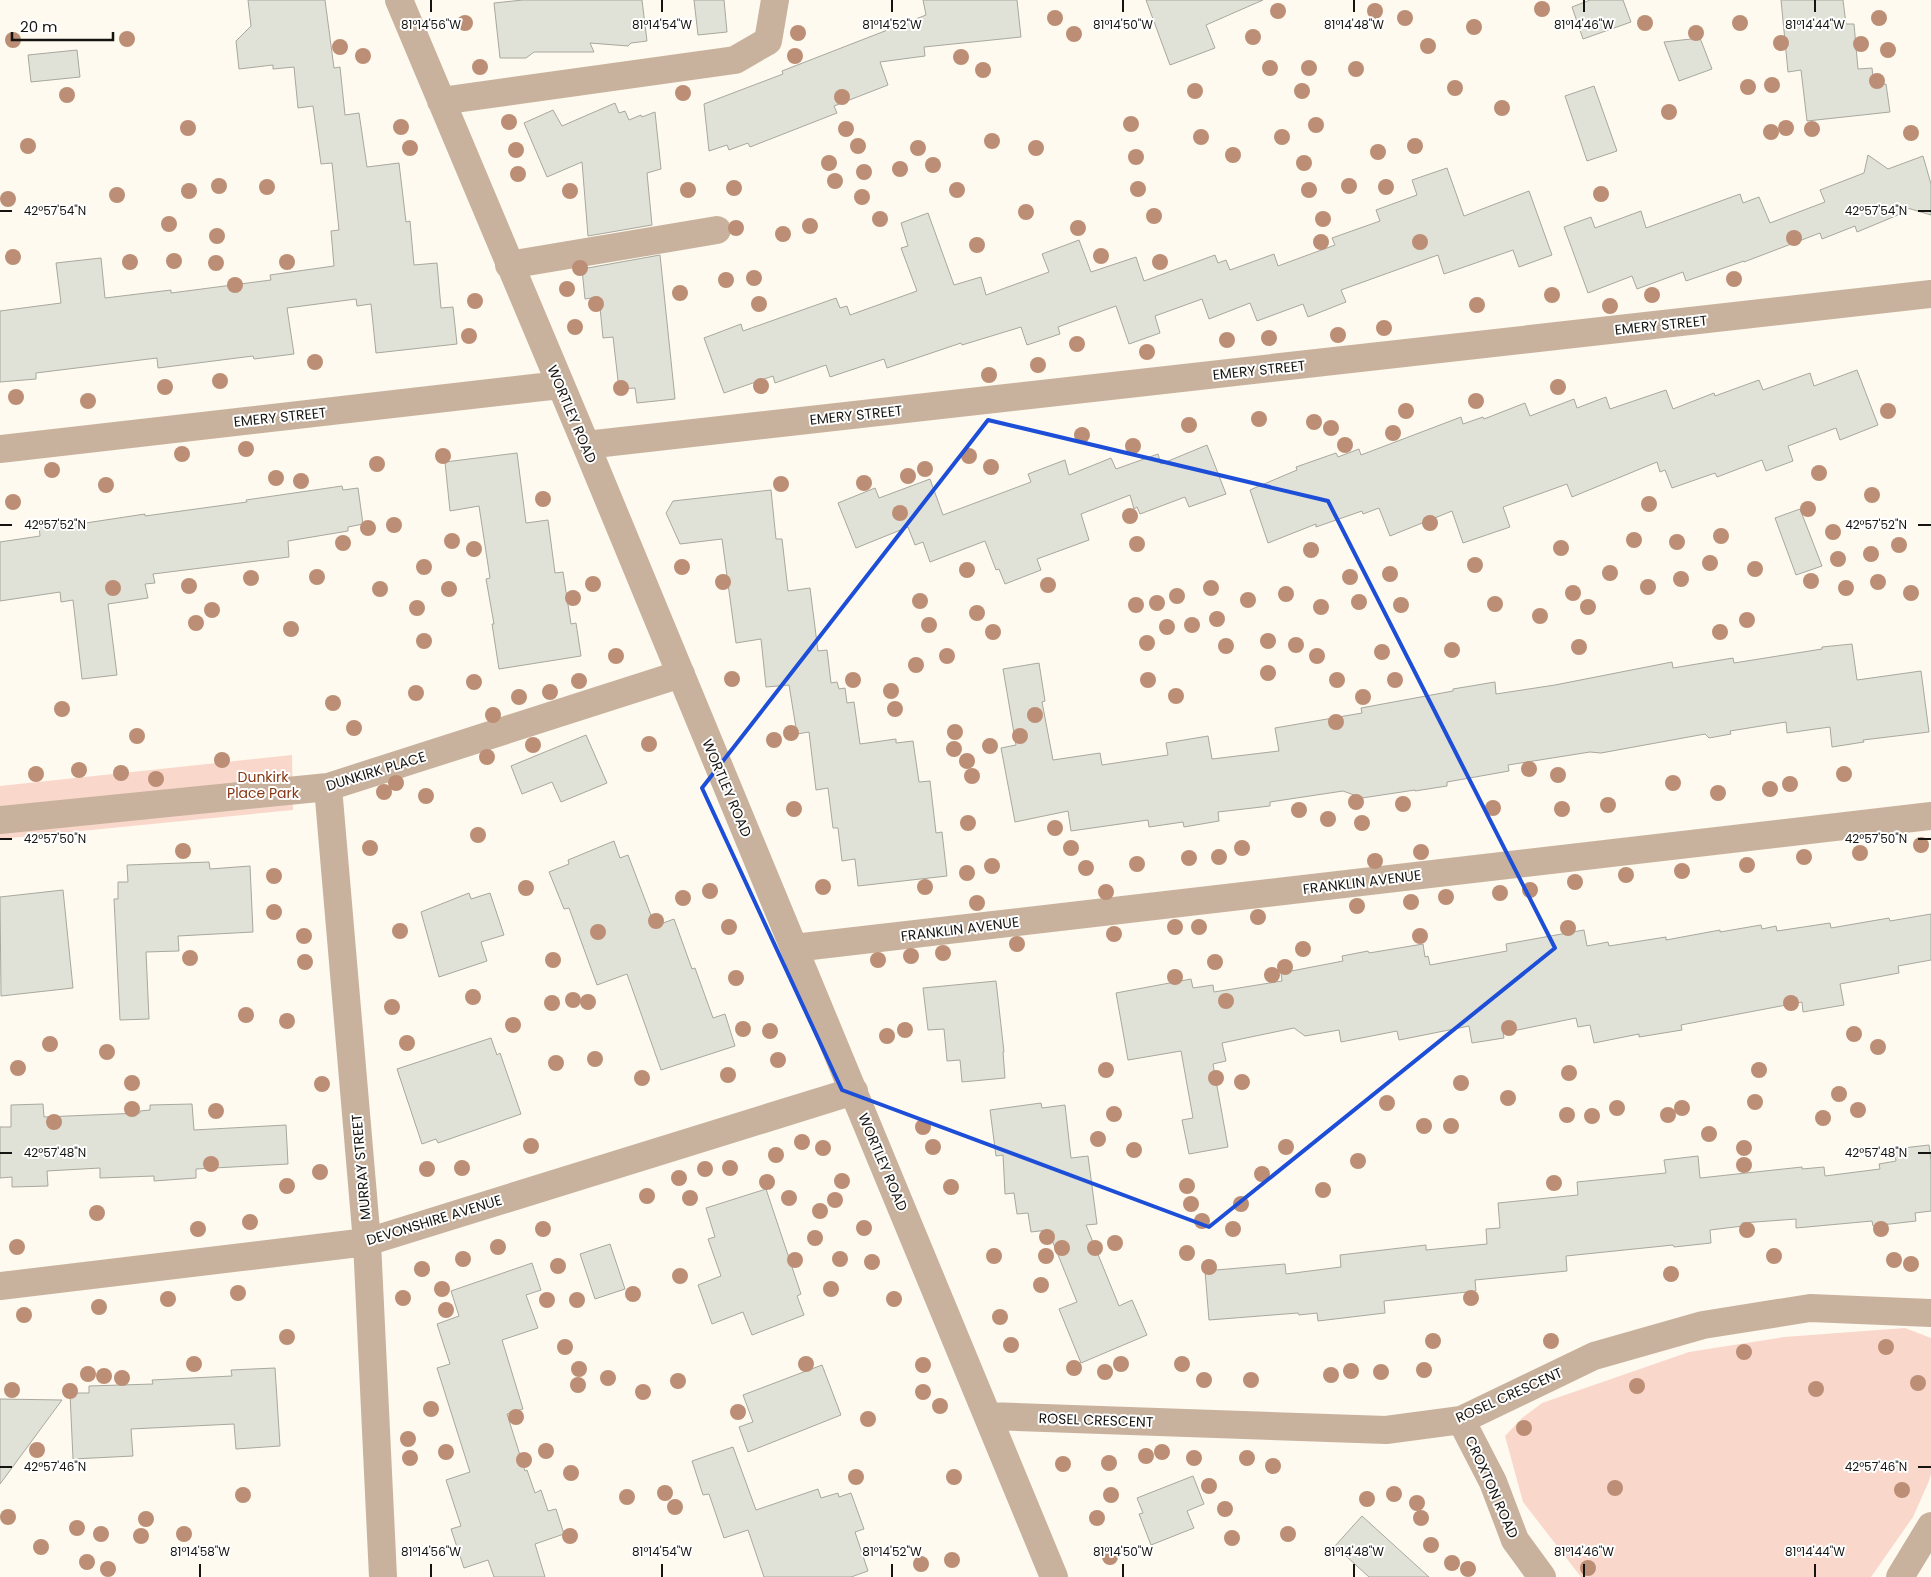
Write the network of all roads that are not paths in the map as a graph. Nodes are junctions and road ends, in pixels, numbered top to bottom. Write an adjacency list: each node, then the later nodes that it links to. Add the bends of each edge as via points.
1 (399, 0): 3 (street, WORTLEY ROAD)
2 (775, 0): 3 (street, via 768,41 735,60)
3 (441, 101): 5 (street, WORTLEY ROAD)
4 (718, 230): 5 (street)
5 (510, 265): 7 (street, WORTLEY ROAD)
6 (1931, 294): 8 (street, EMERY STREET)
7 (560, 385): 8 (street, WORTLEY ROAD); 9 (street, EMERY STREET)
8 (586, 445): 10 (street, WORTLEY ROAD)
9 (0, 449)
10 (680, 674): 11 (street, DUNKIRK PLACE); 14 (street, WORTLEY ROAD)
11 (328, 787): 13 (street, DUNKIRK PLACE); 16 (street, MURRAY STREET)
12 (1931, 816): 14 (street, FRANKLIN AVENUE)
13 (0, 820)
14 (794, 948): 15 (street, WORTLEY ROAD)
15 (854, 1091): 16 (street, DEVONSHIRE AVENUE); 19 (street, WORTLEY ROAD)
16 (367, 1242): 17 (street, DEVONSHIRE AVENUE); 22 (street, MURRAY STREET)
17 (0, 1286)
18 (1931, 1313): 20 (street, ROSEL CRESCENT, via 1810,1308 1703,1325 1594,1356)
19 (989, 1416): 20 (street, ROSEL CRESCENT, via 1386,1430); 23 (street, WORTLEY ROAD)
20 (1461, 1420): 24 (street, CROXTON ROAD, via 1492,1482 1515,1540)
21 (1931, 1526): 25 (street)
22 (383, 1577)
23 (1054, 1577)
24 (1542, 1577)
25 (1900, 1577)

